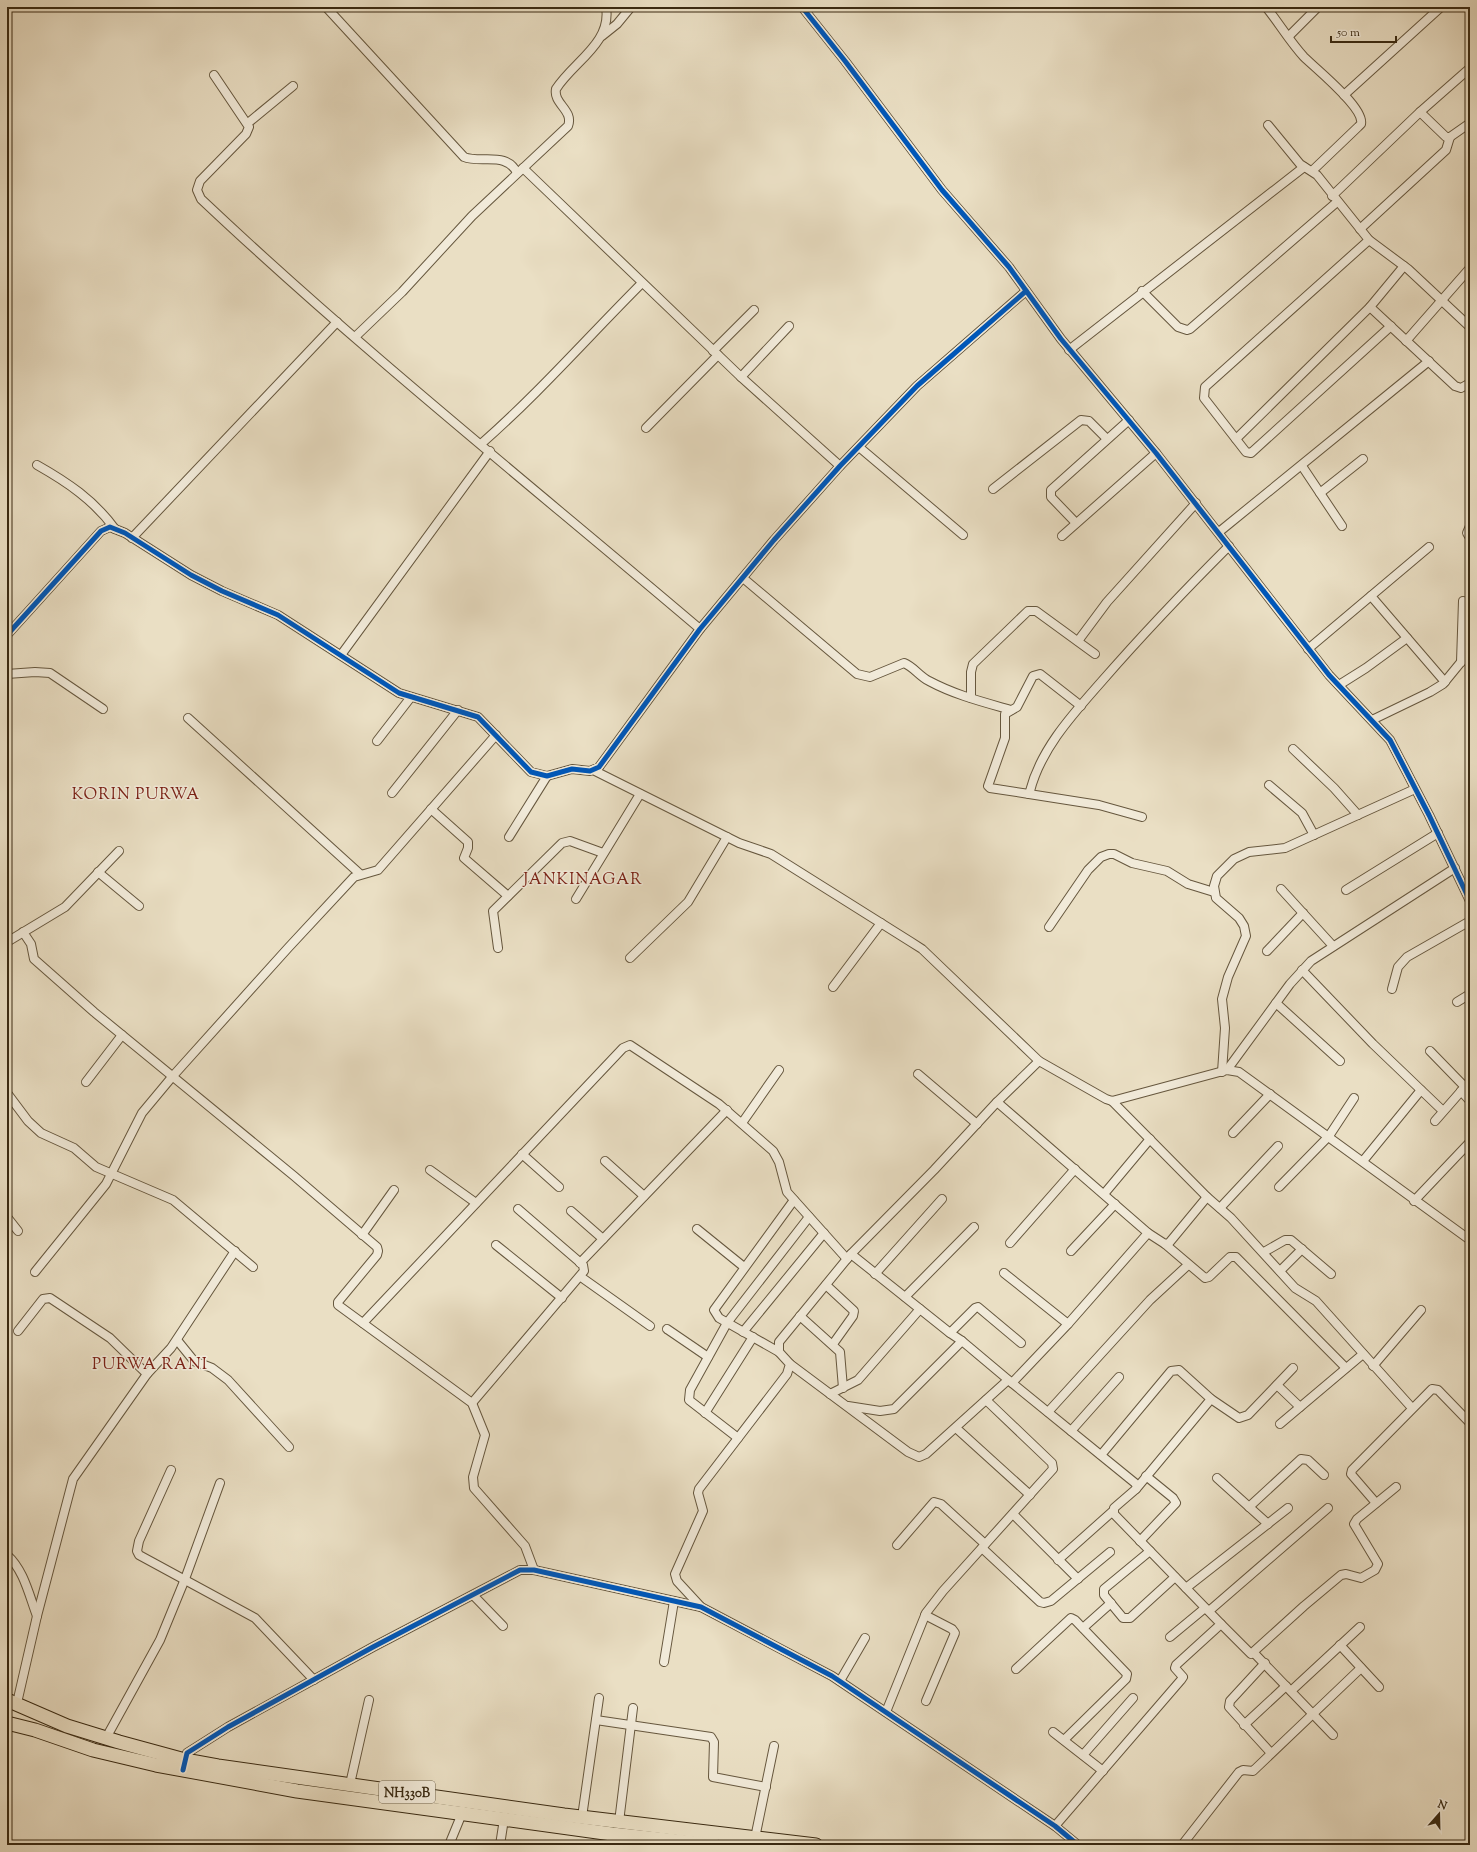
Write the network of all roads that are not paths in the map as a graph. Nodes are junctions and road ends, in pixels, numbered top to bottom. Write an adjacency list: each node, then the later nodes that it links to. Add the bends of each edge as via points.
1 (326, 7): 20 (street, via 464,157 496,159)
2 (606, 7): 9 (street, via 608,18)
3 (631, 7): 9 (street)
4 (802, 7): 28 (street, via 942,190 1009,267)
5 (1266, 7): 8 (street)
6 (1318, 7): 8 (street)
7 (1441, 7): 13 (street)
8 (1289, 36): 13 (street, via 1304,57)
9 (600, 38): 20 (street, via 556,88 557,98 568,113 568,126)
10 (1470, 68): 14 (street)
11 (214, 75): 15 (street)
12 (293, 86): 15 (street)
13 (1344, 95): 21 (street, via 1361,117 1360,124)
14 (1420, 112): 18 (street, via 1444,136); 22 (street)
15 (248, 123): 33 (street, via 246,134 200,181 198,194 253,248)
16 (1470, 123): 18 (street)
17 (1268, 125): 19 (street)
18 (1450, 137): 23 (street, via 1446,150)
19 (1304, 167): 21 (street); 29 (street)
20 (520, 170): 27 (street); 37 (street)
21 (1312, 171): 22 (street)
22 (1335, 199): 23 (street); 29 (street, via 1187,330 1178,327)
23 (1360, 229): 24 (street)
24 (1369, 240): 25 (street); 47 (street, via 1205,388 1204,398)
25 (1404, 266): 30 (street); 31 (street)
26 (1470, 268): 30 (street)
27 (642, 283): 40 (street); 48 (street, via 544,385)
28 (1026, 291): 39 (street); 49 (street, via 922,382)
29 (1142, 291): 39 (street)
30 (1441, 300): 36 (street); 38 (street)
31 (1370, 307): 35 (street); 47 (street)
32 (754, 310): 40 (street)
33 (336, 322): 37 (street); 66 (street)
34 (789, 326): 42 (street)
35 (1390, 326): 38 (street); 47 (street, via 1251,453 1246,452)
36 (1470, 327)
37 (355, 337): 48 (street)
38 (1406, 340): 41 (street)
39 (1069, 350): 44 (street)
40 (715, 353): 42 (street); 45 (street)
41 (1429, 361): 43 (street, via 1458,388); 55 (street)
42 (741, 377): 54 (street)
43 (1470, 383)
44 (1129, 420): 46 (street); 51 (street)
45 (646, 428)
46 (1107, 439): 56 (street, via 1089,421 1081,420); 59 (street, via 1051,490 1051,497)
47 (1236, 439)
48 (481, 444): 50 (street)
49 (859, 447): 54 (street); 64 (street)
50 (490, 451): 73 (street); 80 (street)
51 (1156, 453): 58 (street); 59 (street)
52 (1363, 460): 57 (street)
53 (36, 465): 62 (street, via 63,479 92,501)
54 (840, 466): 70 (street)
55 (1302, 466): 57 (street); 63 (street)
56 (993, 489)
57 (1320, 493): 60 (street)
58 (1196, 503): 63 (street); 76 (street, via 1107,602)
59 (1076, 523): 65 (street)
60 (1342, 526)
61 (1470, 526): 67 (street, via 1467,533)
62 (115, 529): 66 (street); 74 (street, via 110,527 101,531)
63 (1219, 532): 68 (street)
64 (963, 535)
65 (1062, 536)
66 (132, 538): 80 (street, via 191,575 278,615)
67 (1470, 538)
68 (1229, 546): 77 (street); 87 (street, via 1170,606)
69 (1429, 547): 71 (street)
70 (743, 578): 73 (street); 86 (street, via 857,674 870,678 904,663 929,681)
71 (1371, 596): 75 (street); 77 (street)
72 (1463, 601): 81 (street)
73 (700, 629): 96 (street, via 599,767)
74 (7, 635)
75 (1407, 638): 83 (street); 84 (street)
76 (1078, 641): 79 (street); 86 (street, via 1036,611 1028,611 973,664)
77 (1308, 649): 84 (street)
78 (1470, 651): 81 (street)
79 (1095, 654)
80 (341, 655): 85 (street, via 399,693)
81 (1462, 662): 83 (street)
82 (7, 674): 88 (street, via 50,674)
83 (1445, 682): 92 (street)
84 (1339, 685): 92 (street)
85 (411, 697): 89 (street); 94 (street)
86 (971, 698): 90 (street)
87 (1081, 706): 90 (street, via 1040,674 1033,676 1019,704); 102 (street, via 1049,747)
88 (103, 709)
89 (458, 710): 93 (street, via 478,717); 100 (street)
90 (1011, 710): 102 (street, via 1004,716 1004,738 988,786)
91 (188, 718): 114 (street)
92 (1372, 720): 99 (street, via 1396,750)
93 (496, 735): 97 (street, via 531,772); 103 (street)
94 (377, 741)
95 (1293, 748): 104 (street)
96 (593, 770): 97 (street, via 572,769); 101 (street)
97 (547, 776): 108 (street)
98 (1269, 785): 107 (street, via 1302,813)
99 (1416, 789): 104 (street); 106 (street)
100 (392, 793)
101 (640, 794): 109 (street); 111 (street)
102 (1029, 794): 105 (street, via 1099,805)
103 (431, 809): 114 (street, via 378,870); 118 (street, via 468,842 464,858)
104 (1358, 815): 107 (street)
105 (1142, 817)
106 (1438, 833): 112 (street); 116 (street)
107 (1314, 835): 117 (street, via 1285,848 1255,850 1234,859 1217,876)
108 (509, 837)
109 (727, 837): 124 (street, via 771,854); 131 (street, via 688,902)
110 (119, 851): 113 (street)
111 (604, 853): 118 (street, via 570,841 562,843); 119 (street)
112 (1455, 868): 120 (street); 128 (street)
113 (98, 872): 121 (street); 126 (street, via 65,907)
114 (360, 874): 145 (street, via 354,877 288,948)
115 (1281, 889): 122 (street)
116 (1346, 890)
117 (1214, 892): 125 (street, via 1188,884 1167,871 1132,863 1109,854 1101,856 1091,866); 143 (street, via 1216,898 1239,918 1246,936 1228,977 1222,999)
118 (508, 896): 129 (street, via 493,911)
119 (576, 899)
120 (1470, 901)
121 (139, 906)
122 (1302, 913): 128 (street); 130 (street)
123 (1470, 921): 134 (street, via 1406,958 1398,967)
124 (881, 923): 133 (street); 140 (street, via 922,949)
125 (1049, 927)
126 (23, 932): 127 (street); 138 (street, via 34,958)
127 (7, 942)
128 (1333, 946): 132 (street)
129 (498, 948)
130 (1267, 951)
131 (630, 958)
132 (1302, 970): 137 (street); 148 (street)
133 (833, 987)
134 (1392, 989)
135 (1470, 994): 136 (street)
136 (1458, 1002)
137 (1276, 1003): 141 (street); 143 (street)
138 (122, 1035): 145 (street); 146 (street)
139 (1430, 1051): 147 (street)
140 (1039, 1061): 152 (street); 154 (street)
141 (1340, 1061)
142 (779, 1070): 158 (street)
143 (1225, 1071): 150 (street, via 1239,1072); 152 (street)
144 (918, 1074): 159 (street)
145 (172, 1077): 170 (street, via 142,1113); 192 (street)
146 (86, 1082)
147 (1465, 1086): 153 (street); 156 (street)
148 (1421, 1090): 156 (street); 167 (street)
149 (7, 1093): 170 (street, via 40,1133 74,1148 93,1166)
150 (1270, 1094): 160 (street); 161 (street)
151 (1354, 1098): 161 (street)
152 (1112, 1101): 162 (street)
153 (1470, 1101)
154 (997, 1102): 159 (street); 168 (street)
155 (727, 1110): 158 (street); 165 (street, via 630,1045 623,1048); 175 (street)
156 (1443, 1111): 157 (street)
157 (1435, 1121)
158 (742, 1123): 178 (street, via 777,1156 783,1183)
159 (977, 1124): 202 (street)
160 (1233, 1133)
161 (1329, 1136): 167 (street); 172 (street)
162 (1150, 1139): 174 (street); 176 (street)
163 (1470, 1142): 179 (street)
164 (1278, 1146): 182 (street)
165 (522, 1154): 171 (street); 180 (street)
166 (605, 1161): 175 (street)
167 (1363, 1161): 179 (street)
168 (1075, 1169): 174 (street); 195 (street)
169 (430, 1170): 180 (street)
170 (112, 1174): 199 (street, via 173,1200); 208 (street)
171 (559, 1187)
172 (1279, 1187)
173 (394, 1190): 192 (street)
174 (1104, 1194): 181 (street)
175 (644, 1196): 193 (street)
176 (1208, 1197): 182 (street); 196 (street, via 1169,1243)
177 (942, 1199): 210 (street)
178 (794, 1200): 186 (street); 206 (street)
179 (1414, 1201): 194 (street)
180 (476, 1203): 219 (street)
181 (1115, 1204): 191 (street); 200 (street)
182 (1220, 1208): 201 (street)
183 (518, 1209): 203 (street)
184 (571, 1211): 193 (street)
185 (7, 1217): 189 (street)
186 (809, 1217): 190 (street); 220 (street)
187 (974, 1227): 214 (street)
188 (697, 1229): 206 (street)
189 (18, 1231)
190 (824, 1233): 202 (street); 225 (street)
191 (1148, 1233): 196 (street); 221 (street)
192 (362, 1235): 219 (street, via 377,1247 378,1253 338,1305)
193 (603, 1239): 203 (street)
194 (1470, 1240)
195 (1010, 1244)
196 (1165, 1244): 204 (street)
197 (496, 1245): 215 (street)
198 (1302, 1249): 201 (street, via 1288,1240); 207 (street); 211 (street)
199 (235, 1250): 205 (street); 228 (street)
200 (1071, 1251)
201 (1264, 1252): 207 (street)
202 (849, 1257): 210 (street); 213 (street)
203 (580, 1263): 212 (street, via 585,1268)
204 (1188, 1265): 238 (street, via 1202,1276 1209,1277 1230,1257 1236,1257); 251 (street, via 1150,1300)
205 (253, 1267)
206 (744, 1267): 220 (street, via 714,1310 719,1318)
207 (1280, 1271): 233 (street, via 1295,1288 1316,1301)
208 (35, 1272)
209 (1004, 1273): 221 (street)
210 (875, 1274): 214 (street)
211 (1331, 1274)
212 (581, 1277): 215 (street); 222 (street)
213 (826, 1284): 218 (street); 231 (street, via 854,1311)
214 (905, 1297): 216 (street)
215 (562, 1298): 247 (street)
216 (920, 1309): 226 (street); 243 (street, via 858,1380)
217 (1422, 1310): 236 (street)
218 (800, 1316): 231 (street); 232 (street, via 779,1342)
219 (363, 1323): 247 (street)
220 (727, 1323): 225 (street); 234 (street)
221 (1068, 1324): 241 (street)
222 (650, 1326)
223 (667, 1328): 234 (street)
224 (18, 1331): 239 (street, via 43,1299 50,1298 110,1338)
225 (743, 1332): 227 (street)
226 (950, 1333): 229 (street); 230 (street, via 978,1307)
227 (753, 1337): 232 (street); 252 (street)
228 (177, 1340): 239 (street); 258 (street, via 194,1361 212,1368 228,1380)
229 (962, 1340): 241 (street); 248 (street, via 894,1409 880,1411)
230 (1021, 1343)
231 (833, 1344): 243 (street, via 841,1356)
232 (779, 1352): 235 (street)
233 (1363, 1354): 236 (street); 238 (street)
234 (708, 1357): 252 (street, via 689,1394 689,1400)
235 (790, 1364): 244 (street); 257 (street, via 787,1374)
236 (1374, 1366): 250 (street)
237 (1293, 1368): 242 (street)
238 (1346, 1368): 249 (street)
239 (147, 1374): 293 (street, via 73,1479)
240 (1119, 1377): 256 (street)
241 (1010, 1381): 246 (street); 251 (street)
242 (1277, 1385): 245 (street, via 1244,1418 1235,1417); 249 (street)
243 (843, 1388): 244 (street)
244 (830, 1394): 248 (street)
245 (1211, 1399): 259 (street, via 1179,1370 1171,1371); 262 (street)
246 (986, 1400): 255 (street); 267 (street, via 1054,1466 1052,1472)
247 (472, 1403): 282 (street, via 485,1435 472,1483 525,1546)
248 (846, 1406): 255 (street, via 908,1452 919,1456 926,1454)
249 (1300, 1407): 254 (street)
250 (1412, 1408): 253 (street, via 1434,1388); 268 (street, via 1352,1470 1352,1474)
251 (1048, 1412): 256 (street)
252 (705, 1413): 257 (street)
253 (1470, 1423)
254 (1280, 1424)
255 (956, 1428): 267 (street)
256 (1071, 1431): 259 (street)
257 (738, 1438): 290 (street, via 699,1489 703,1511 675,1574 677,1581)
258 (289, 1447)
259 (1101, 1455): 266 (street, via 1135,1483)
260 (171, 1470): 284 (street, via 139,1541 137,1551 143,1558)
261 (1324, 1475): 269 (street, via 1308,1460 1301,1459)
262 (1146, 1476): 266 (street); 275 (street, via 1176,1503)
263 (1217, 1478): 269 (street)
264 (220, 1483): 284 (street)
265 (1396, 1487): 268 (street)
266 (1136, 1489): 272 (street)
267 (1030, 1496): 273 (street)
268 (1376, 1503): 301 (street, via 1354,1524 1378,1564 1376,1570 1361,1578 1346,1574 1341,1576 1304,1606)
269 (1249, 1507): 274 (street)
270 (1288, 1508): 274 (street)
271 (1328, 1508): 291 (street)
272 (1113, 1511): 275 (street); 281 (street)
273 (1013, 1514): 277 (street); 281 (street)
274 (1268, 1524): 286 (street)
275 (1140, 1540): 278 (street)
276 (897, 1545): 277 (street, via 934,1502 942,1504)
277 (984, 1546): 285 (street, via 1040,1602 1051,1601); 292 (street)
278 (1150, 1551): 283 (street); 289 (street, via 1106,1586 1103,1592)
279 (1110, 1552): 285 (street)
280 (7, 1555): 293 (street, via 21,1573)
281 (1058, 1560): 285 (street)
282 (534, 1570): 287 (street, via 520,1570); 288 (street)
283 (1175, 1577): 286 (street); 289 (street, via 1130,1618 1123,1618)
284 (185, 1579): 306 (street, via 255,1618); 324 (street, via 160,1640)
285 (1078, 1579)
286 (1186, 1588): 291 (street)
287 (473, 1595): 295 (street); 306 (street)
288 (674, 1601): 290 (street); 302 (street)
289 (1111, 1603): 297 (street)
290 (701, 1607): 307 (street, via 820,1668)
291 (1207, 1610): 294 (street); 299 (street)
292 (925, 1615): 314 (street, via 952,1629 955,1634); 316 (street)
293 (37, 1616): 313 (street)
294 (1221, 1624): 301 (street, via 1248,1652); 330 (street, via 1176,1665 1176,1672 1183,1677 1181,1680)
295 (503, 1626)
296 (1360, 1627): 300 (street)
297 (1083, 1628): 304 (street, via 1073,1618 1068,1618); 325 (street, via 1128,1676)
298 (865, 1638): 307 (street)
299 (1170, 1638)
300 (1340, 1645): 305 (street); 309 (street)
301 (1254, 1653): 303 (street)
302 (664, 1662)
303 (1265, 1663): 309 (street); 321 (street, via 1229,1704 1231,1711)
304 (1016, 1668)
305 (1361, 1668): 308 (street); 317 (street)
306 (314, 1680): 329 (street, via 195,1746 187,1753)
307 (840, 1681): 316 (street)
308 (1379, 1687)
309 (1288, 1688): 317 (street); 321 (street)
310 (599, 1698): 318 (street)
311 (1133, 1698): 328 (street)
312 (369, 1700): 331 (street)
313 (12, 1701): 324 (highway, NH330B, via 67,1726)
314 (926, 1702)
315 (633, 1708): 320 (street)
316 (886, 1712): 338 (street)
317 (1312, 1714): 323 (street); 327 (street)
318 (596, 1720): 320 (street); 335 (street)
319 (7, 1723): 329 (highway, NH330B, via 93,1750)
320 (631, 1725): 332 (street, via 711,1737 714,1742 713,1777); 337 (street)
321 (1244, 1725): 327 (street)
322 (1053, 1732): 325 (street)
323 (1333, 1735)
324 (106, 1738): 329 (highway, NH330B)
325 (1064, 1740): 328 (street)
326 (774, 1746): 332 (street)
327 (1271, 1753): 346 (street, via 1253,1771 1239,1772)
328 (1082, 1755): 330 (street)
329 (184, 1765): 331 (highway, NH330B); 334 (highway, NH330B, via 297,1791)
330 (1103, 1771): 338 (street)
331 (350, 1784): 333 (highway, NH330B)
332 (766, 1787): 339 (street)
333 (468, 1801): 334 (street); 335 (highway, NH330B)
334 (462, 1813): 336 (highway, NH330B); 341 (street)
335 (582, 1817): 337 (highway, NH330B)
336 (504, 1819): 340 (highway, NH330B); 342 (street)
337 (619, 1822): 340 (highway, NH330B)
338 (1055, 1826): 345 (street)
339 (755, 1838): 340 (highway, NH330B); 344 (highway, NH330B)
340 (698, 1840): 343 (highway, NH330B)
341 (449, 1845)
342 (500, 1845)
343 (715, 1845)
344 (816, 1845)
345 (1078, 1845)
346 (1182, 1845)

